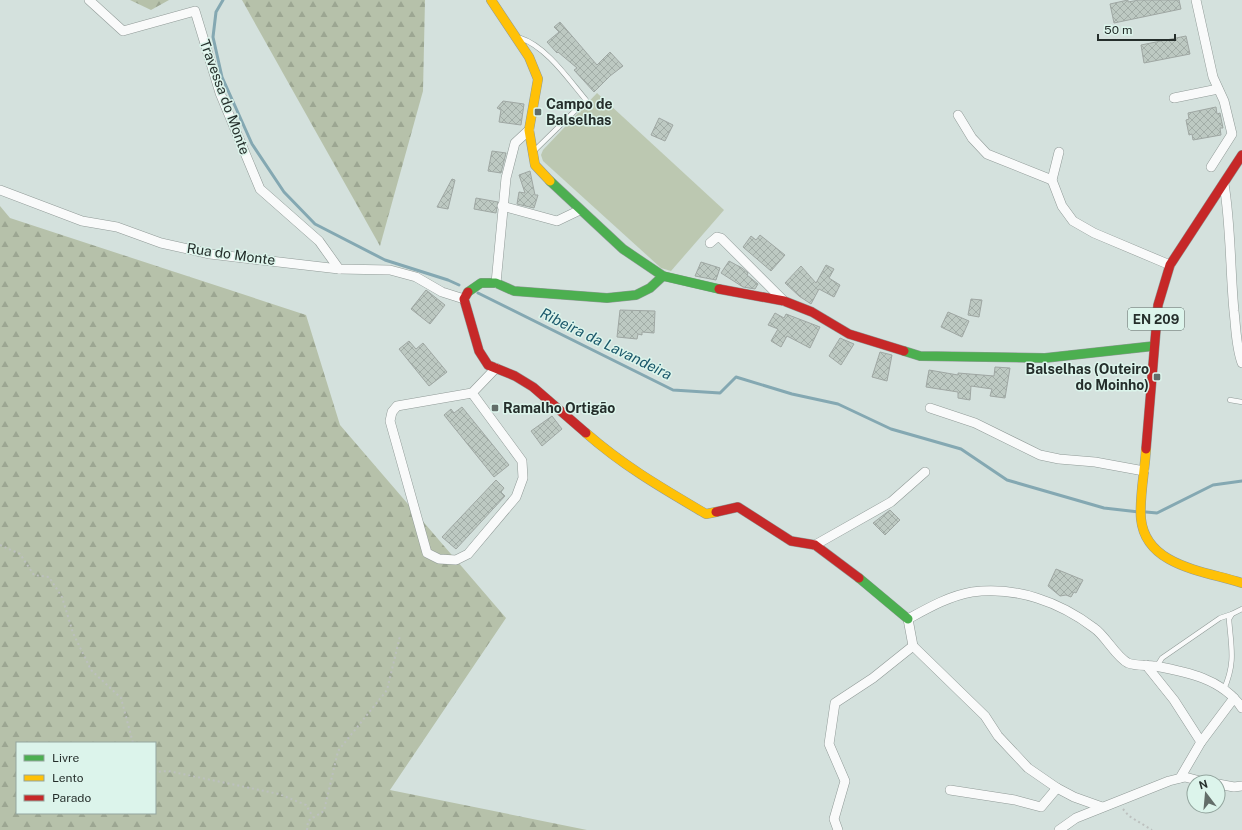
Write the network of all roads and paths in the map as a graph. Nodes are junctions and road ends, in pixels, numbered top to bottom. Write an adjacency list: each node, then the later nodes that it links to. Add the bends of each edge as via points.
1 (89, 0): 20 (street, Travessa do Monte, via 123,31 195,11 220,93 260,189 319,241)
2 (491, 0): 4 (street)
3 (1196, 0): 5 (street, via 1212,77)
4 (515, 36): 8 (street, via 529,57 538,78); 9 (lane, via 529,40 552,60 586,100)
5 (1218, 89): 6 (street); 12 (street, via 1224,101 1232,134)
6 (1174, 98)
7 (958, 114): 13 (street, via 972,138 987,154)
8 (529, 130): 9 (street); 16 (street, via 515,143)
9 (532, 152): 17 (street, via 535,165)
10 (1059, 152): 13 (street)
11 (1242, 156): 14 (street, EN 209)
12 (1211, 167)
13 (1052, 180): 19 (street, via 1062,206 1073,221 1094,233)
14 (1224, 184): 19 (street, EN 209); 25 (street, via 1231,277)
15 (0, 190): 20 (street, Rua do Monte, via 82,220 116,227 161,243 210,254)
16 (502, 206): 17 (street, via 557,221); 22 (street)
17 (580, 210): 21 (street, via 623,249)
18 (710, 242): 24 (street, via 717,237 721,238)
19 (1170, 265): 26 (street, EN 209, via 1158,305)
20 (339, 269): 23 (street, Rua do Monte, via 390,270 416,277 442,292)
21 (663, 276): 22 (street, via 650,288 636,295 607,298 514,291); 24 (street)
22 (496, 283): 23 (street, via 481,283 469,290)
23 (464, 299): 28 (street, via 479,351 488,365)
24 (784, 301): 26 (street, via 812,312 849,334 920,356 1045,358)
25 (1239, 330): 27 (street)
26 (1154, 346): 33 (street, EN 209)
27 (1242, 363)
28 (496, 368): 29 (street); 36 (street, via 533,387 615,458 706,514 738,507 791,541)
29 (472, 393): 29 (street, via 397,406 390,421 427,553 438,559 456,560 468,554 516,497 523,478 522,461)
30 (1230, 400): 31 (lane)
31 (1242, 402)
32 (930, 408): 33 (street, via 975,423 1040,455)
33 (1144, 471): 37 (street, EN 209, via 1140,518 1145,536 1152,548 1166,558)
34 (925, 472): 36 (street, via 891,502)
35 (0, 545): 48 (path, via 20,554 34,575 49,577 62,597 73,633 91,670 122,698)
36 (815, 545): 40 (street)
37 (1242, 583)
38 (1242, 609): 39 (lane)
39 (1232, 614): 44 (lane, via 1220,618 1162,658); 45 (lane, via 1229,619 1233,659 1231,673)
40 (908, 619): 42 (street); 43 (street, via 938,603 972,592 993,591 1039,598 1057,605 1095,628 1128,662)
41 (400, 636): 59 (path, via 386,690 338,751 324,811)
42 (913, 646): 55 (street, via 985,716 998,736 1028,768); 61 (street, via 873,678 835,703 829,744 845,781 834,819)
43 (1146, 665): 44 (street); 49 (street, via 1174,700)
44 (1156, 666): 45 (street, via 1204,678)
45 (1224, 689): 46 (street)
46 (1234, 698): 47 (street); 49 (street)
47 (1242, 708)
48 (133, 742)
49 (1201, 742): 52 (street)
50 (156, 772): 59 (path, via 168,771 279,794 306,805)
51 (1186, 777): 52 (street)
52 (1180, 778): 57 (street)
53 (1226, 786): 54 (street)
54 (1242, 786)
55 (1057, 788): 56 (street, via 1041,807 1015,800); 58 (street)
56 (950, 790)
57 (1116, 801): 58 (street); 63 (path, via 1129,816)
58 (1102, 807): 62 (street, via 1076,818)
59 (312, 817): 60 (path, via 308,821)
60 (307, 830)
61 (838, 830)
62 (1059, 830)
63 (1152, 830)

